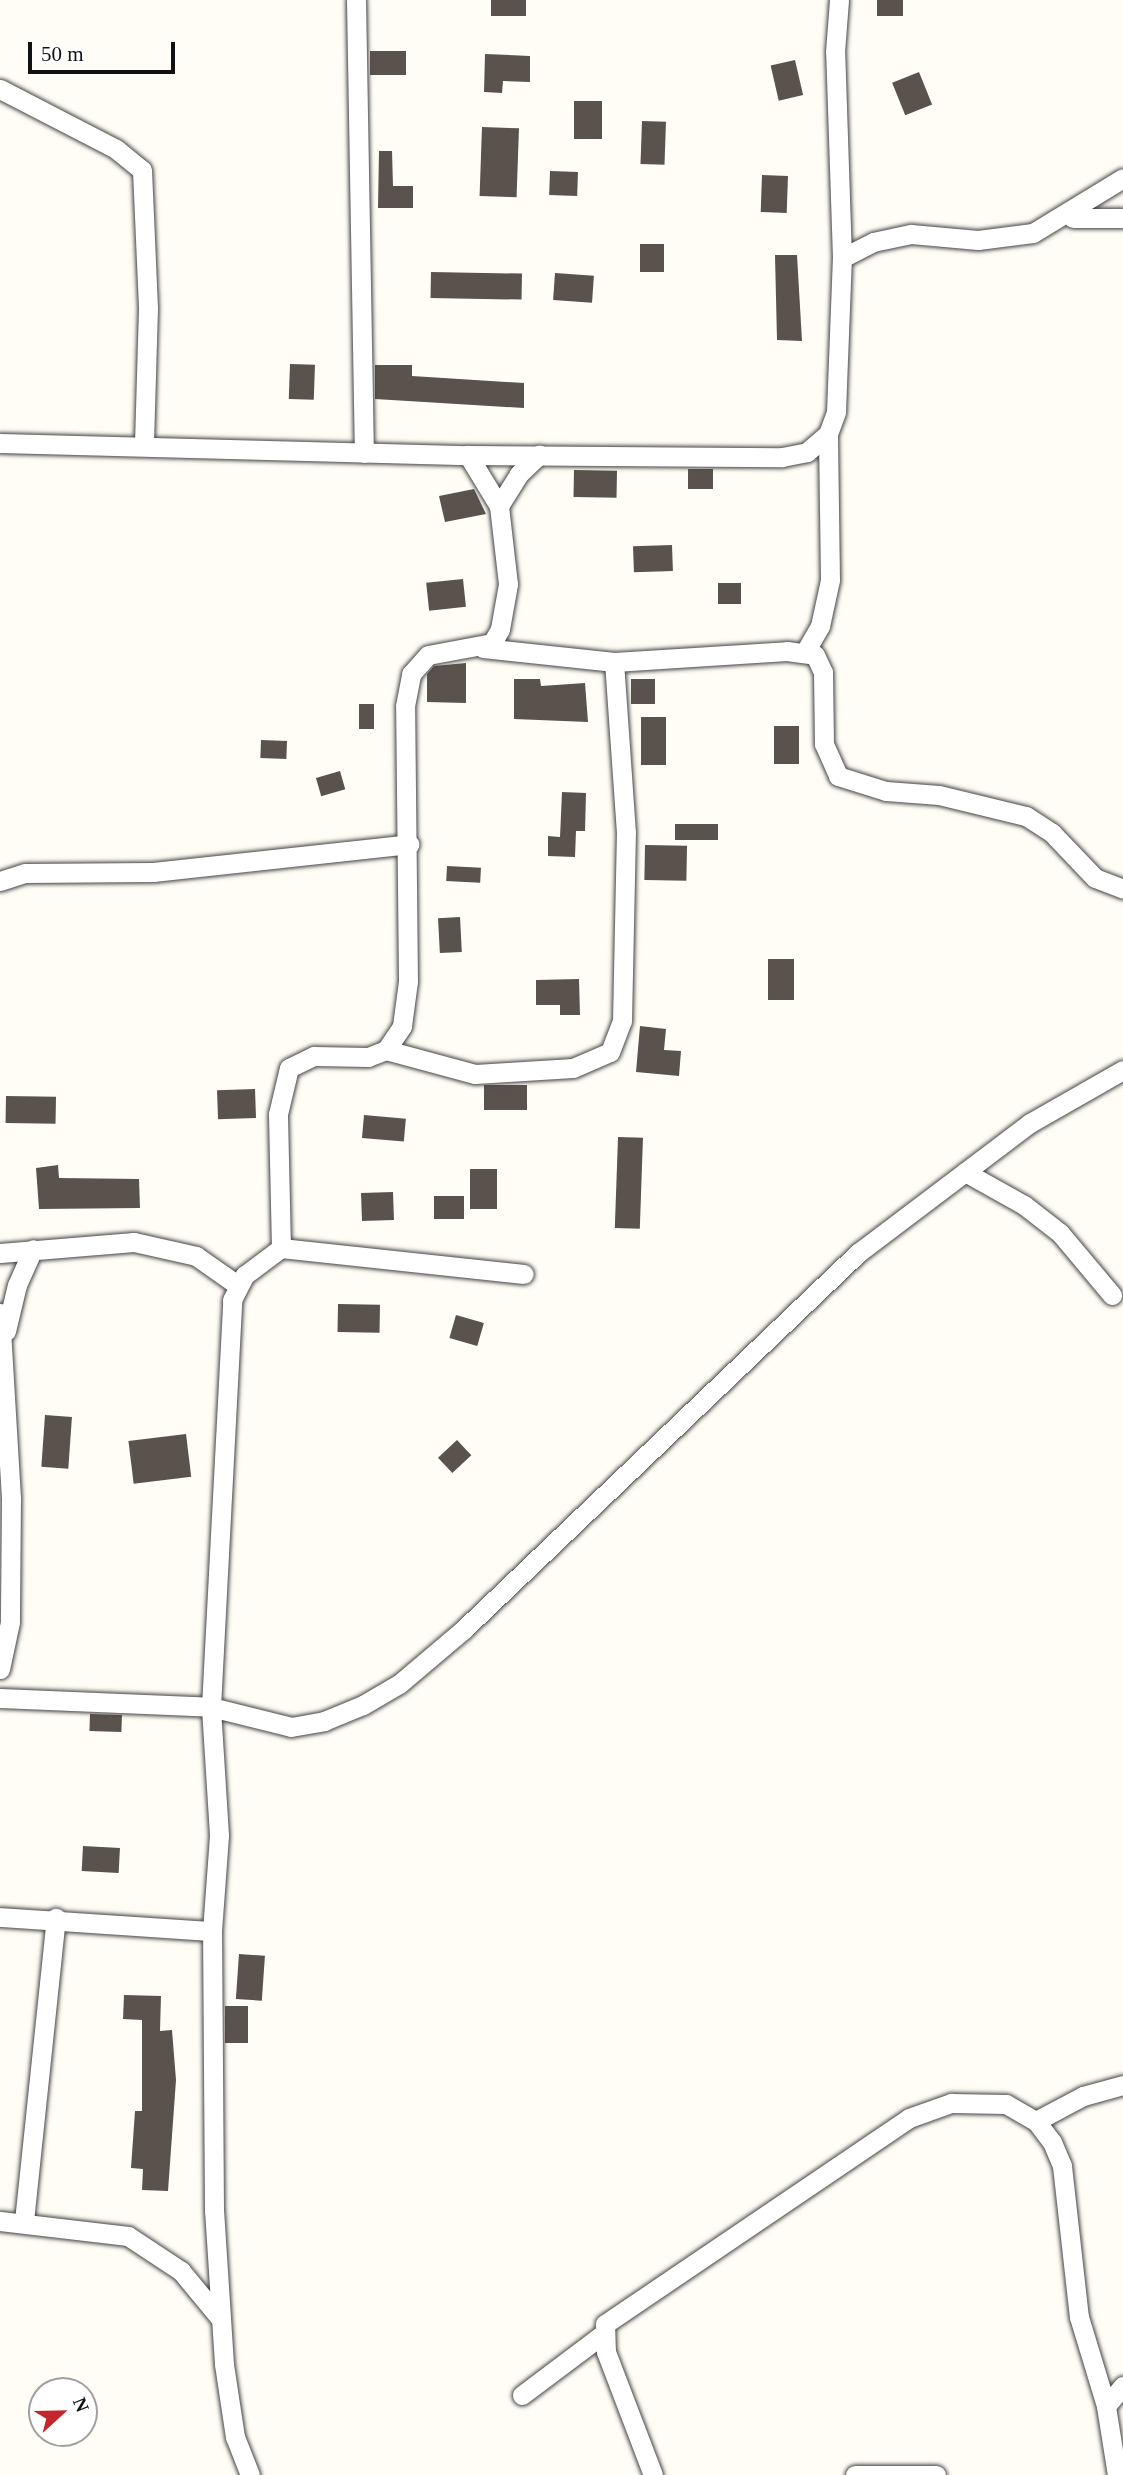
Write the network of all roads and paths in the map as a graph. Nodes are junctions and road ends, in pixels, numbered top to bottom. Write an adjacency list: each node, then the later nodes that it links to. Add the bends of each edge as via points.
1 (356, 0): 11 (street)
2 (839, 0): 7 (street, via 835,52)
3 (0, 89): 10 (street, via 116,149 142,170 148,308)
4 (1123, 177): 6 (street)
5 (1123, 218): 6 (street, via 1093,214)
6 (1061, 221): 7 (street, via 1005,239 911,234 873,242)
7 (842, 258): 8 (street, via 836,412)
8 (828, 434): 13 (street, via 807,452 782,457); 16 (street, via 830,580 820,626)
9 (0, 443): 10 (street)
10 (145, 446): 11 (street)
11 (364, 453): 12 (street)
12 (468, 455): 13 (street); 14 (street)
13 (539, 455): 14 (street, via 519,474)
14 (499, 506): 15 (street, via 508,584 500,629)
15 (483, 648): 17 (street); 18 (street, via 428,655 411,674 405,706)
16 (805, 652): 17 (street); 20 (street, via 820,660 824,744 838,776 886,791 939,795 1027,816 1094,877)
17 (614, 662): 21 (street, via 626,833 622,1021 610,1052 573,1068 475,1074)
18 (409, 844): 19 (street, via 153,872 25,873); 21 (street, via 408,981 402,1026)
19 (0, 881)
20 (1123, 889)
21 (386, 1050): 24 (street, via 368,1058 314,1056 289,1068 278,1114)
22 (1123, 1070): 23 (street, via 1030,1123)
23 (965, 1172): 29 (street, via 1024,1205 1060,1233); 35 (street, via 858,1253 464,1629 399,1684 324,1721 290,1727)
24 (281, 1248): 27 (street); 28 (street)
25 (33, 1249): 26 (street); 28 (street, via 93,1241 146,1244 196,1255); 31 (street, via 17,1284)
26 (0, 1253)
27 (524, 1274)
28 (236, 1284): 35 (street)
29 (1112, 1295)
30 (0, 1313): 31 (street)
31 (5, 1334): 32 (street)
32 (5, 1501): 33 (street, via 10,1622)
33 (0, 1669)
34 (0, 1698): 35 (street)
35 (211, 1707): 38 (street, via 219,1835)
36 (0, 1916): 37 (street)
37 (56, 1918): 38 (street); 42 (street)
38 (212, 1931): 43 (street)
39 (1123, 2085): 40 (street, via 1083,2096)
40 (1036, 2120): 44 (street, via 1006,2104 976,2099 909,2118 724,2247 617,2313); 47 (street, via 1062,2166 1080,2318)
41 (0, 2221): 42 (street)
42 (24, 2221): 43 (street, via 128,2236 181,2271)
43 (219, 2317): 48 (street, via 235,2437)
44 (602, 2335): 46 (street); 49 (street)
45 (1123, 2386): 47 (street)
46 (522, 2395)
47 (1106, 2406): 52 (street)
48 (250, 2475)
49 (653, 2475)
50 (855, 2475): 51 (street)
51 (936, 2475)
52 (1117, 2475)

